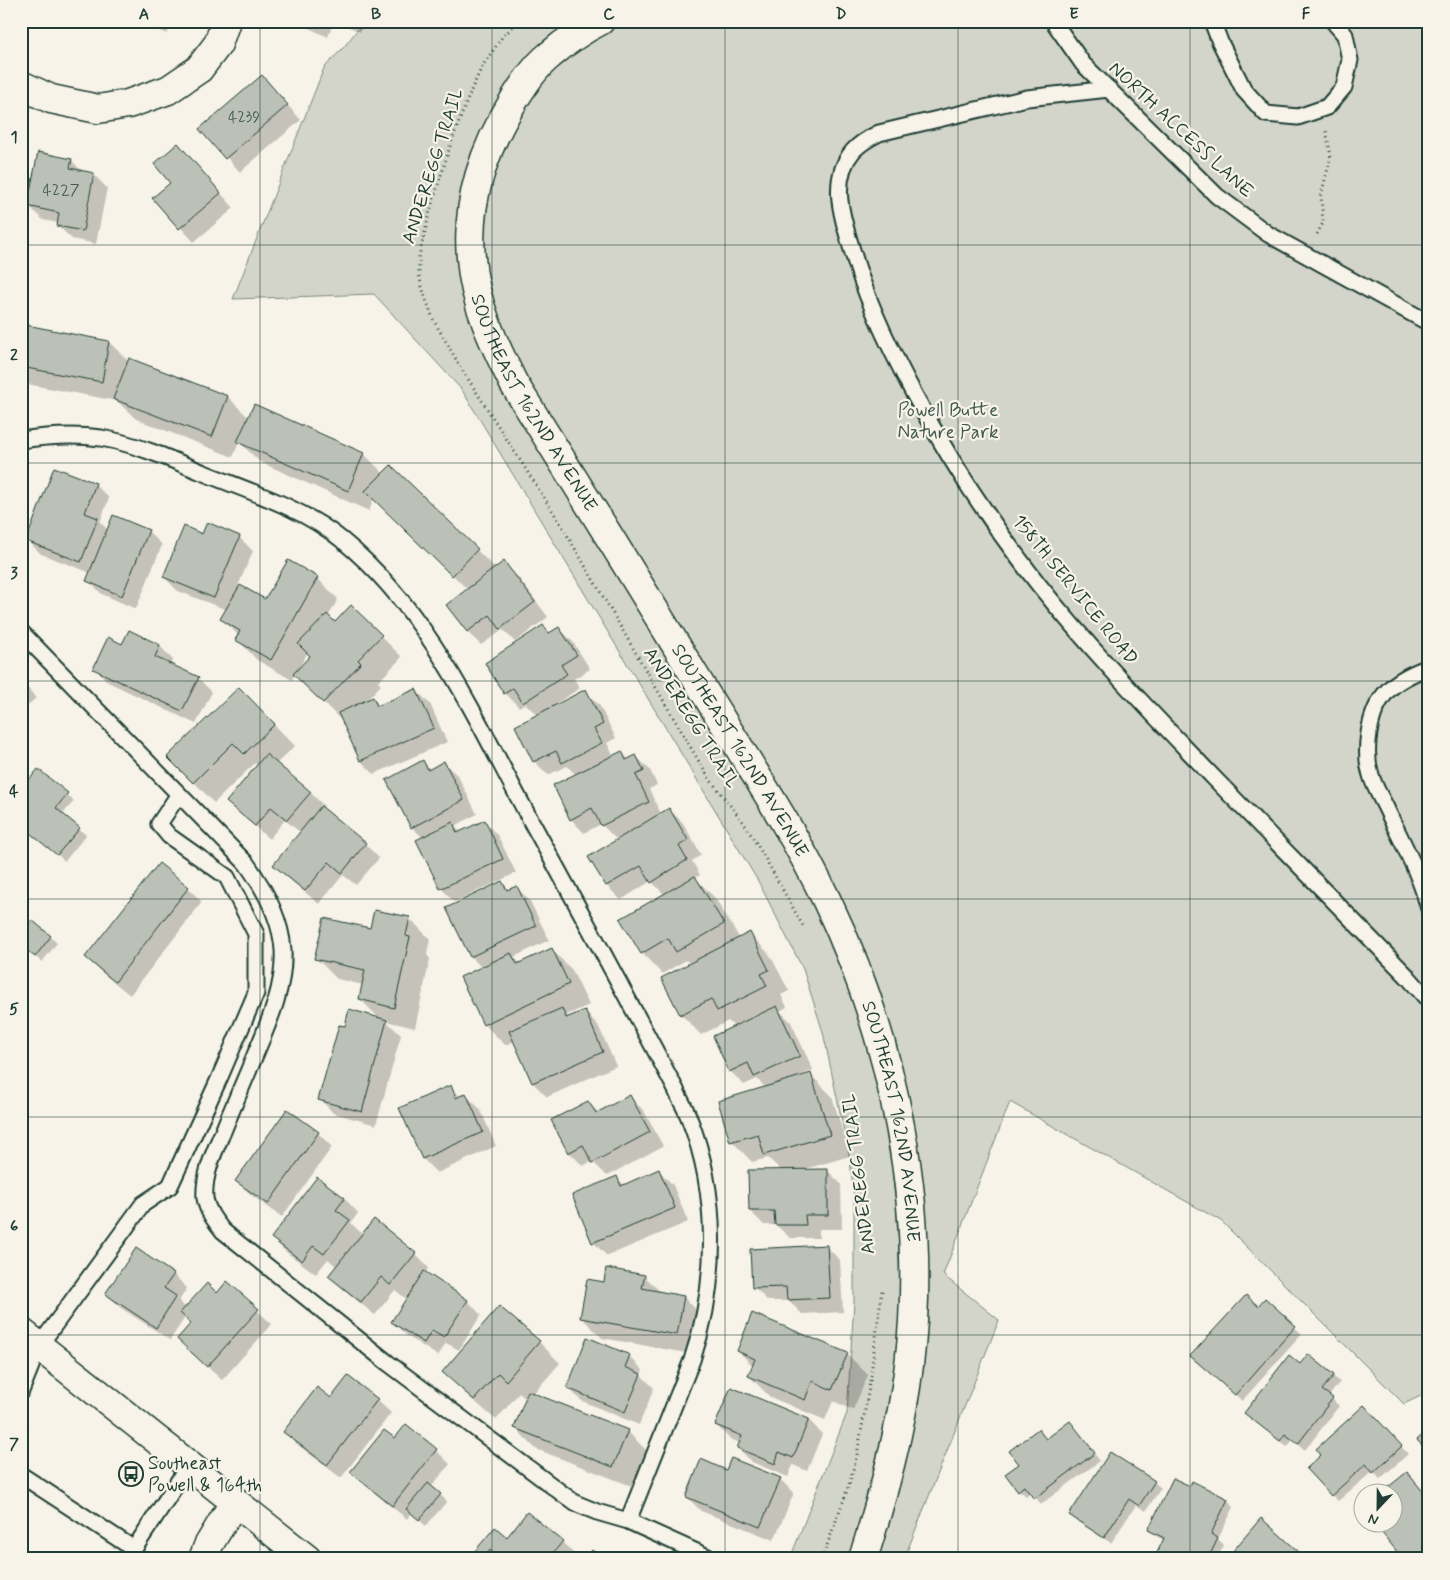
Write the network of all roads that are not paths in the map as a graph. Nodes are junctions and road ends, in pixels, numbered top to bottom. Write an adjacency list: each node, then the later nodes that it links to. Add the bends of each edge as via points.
1 (226, 21): 6 (street, via 218,44 198,69 168,90 128,104 98,109 51,99)
2 (600, 21): 25 (street, SOUTHEAST 162ND AVENUE, via 548,56 509,109 488,148 480,171 472,216 474,280 497,350 514,384 802,852 828,902 875,1019 895,1100 909,1180 914,1295 909,1365 900,1420 886,1485)
3 (1053, 21): 7 (lane, NORTH ACCESS LANE, via 1083,64)
4 (1212, 21): 5 (lane, via 1244,90 1266,114 1298,117 1327,107 1344,87 1350,60 1345,35)
5 (1332, 21)
6 (21, 85)
7 (1109, 90): 8 (lane, NORTH ACCESS LANE, via 1217,196 1268,234); 14 (lane, 158TH SERVICE ROAD, via 1027,98 879,132 863,141 844,166 839,198 861,279 901,370 949,456 1011,549 1040,586 1129,688)
8 (1429, 323)
9 (21, 440): 20 (lane, via 69,436 101,438 135,447 286,507 314,522 340,539 392,590 414,616 456,682 676,1090 689,1118 705,1171 712,1240 706,1312 692,1360)
10 (21, 632): 12 (lane)
11 (1429, 667): 13 (lane, via 1404,678 1386,692 1375,708 1368,739 1371,776 1423,886)
12 (179, 794): 15 (lane, via 159,824 169,836 227,878 256,934 256,993 170,1186 143,1204); 20 (lane, via 246,863 258,880 274,911 283,948 276,1002 207,1174 205,1198 214,1219 224,1231 388,1362 575,1502)
13 (1429, 909)
14 (1429, 1001)
15 (30, 1339): 16 (lane); 17 (street)
16 (21, 1391)
17 (189, 1465): 19 (street); 21 (lane)
18 (21, 1475): 21 (lane)
19 (235, 1501): 22 (street); 23 (street)
20 (628, 1521): 24 (lane)
21 (132, 1554)
22 (303, 1558)
23 (203, 1559)
24 (712, 1559)
25 (864, 1559)

